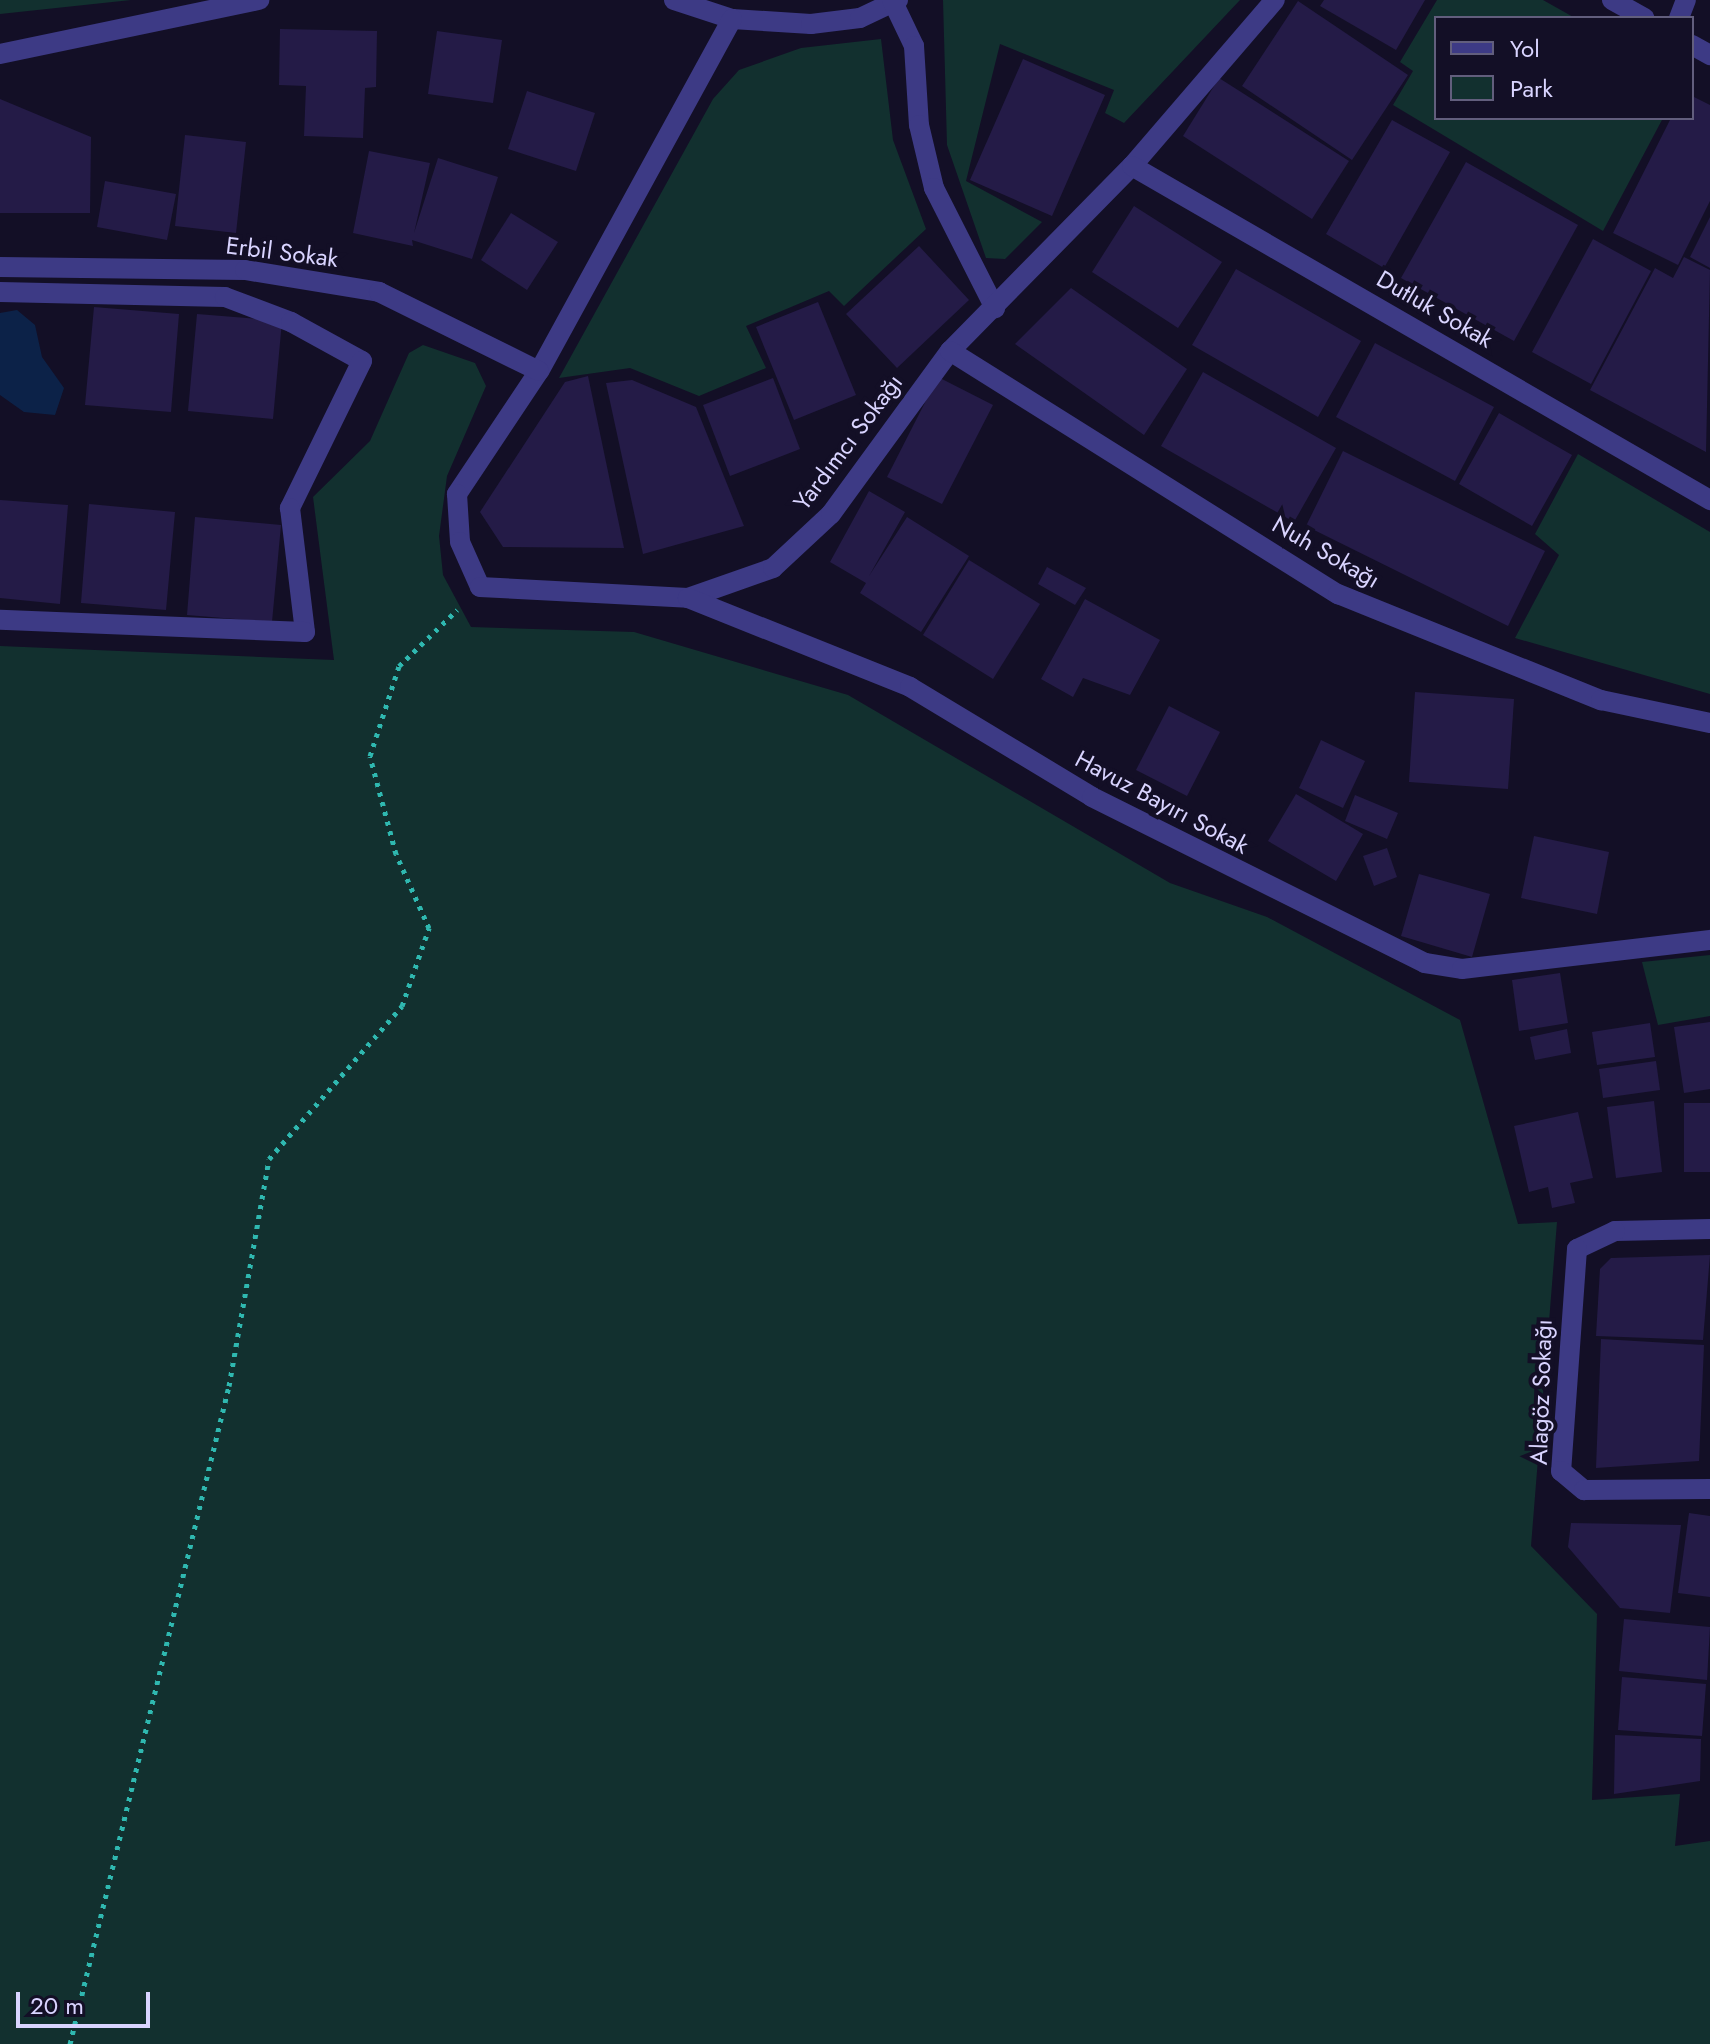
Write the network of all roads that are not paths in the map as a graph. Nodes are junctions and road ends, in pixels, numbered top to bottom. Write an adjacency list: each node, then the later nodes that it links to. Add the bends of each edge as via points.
1 (259, 0): 8 (street)
2 (674, 0): 7 (street)
3 (1275, 0): 9 (street, Yardımcı Sokağı)
4 (1612, 0): 6 (street)
5 (895, 1): 7 (street, via 860,18 811,24); 14 (street, via 914,46 919,125 934,188)
6 (1640, 16)
7 (732, 19): 16 (street)
8 (0, 54)
9 (1132, 166): 14 (street, Yardımcı Sokağı); 17 (street, Dutluk Sokak)
10 (0, 267): 11 (street, Erbil Sokak)
11 (227, 269): 13 (street); 16 (street, Erbil Sokak, via 379,292)
12 (0, 292): 13 (street)
13 (225, 297): 19 (street, via 291,322 362,361 290,508 305,632)
14 (995, 308): 15 (street, Yardımcı Sokağı)
15 (950, 351): 18 (street, Yardımcı Sokağı, via 800,545 773,568); 20 (street, Nuh Sokağı, via 1338,594 1601,700)
16 (539, 371): 18 (street, Yardımcı Sokağı, via 457,494 460,542 480,587)
17 (1710, 500)
18 (688, 598): 21 (street, Havuz Bayırı Sokak, via 910,687 1092,797 1425,963 1462,969 1630,944)
19 (0, 620)
20 (1710, 723)
21 (1710, 940)
22 (1710, 1229): 23 (street, Alagöz Sokağı, via 1615,1231 1577,1249 1561,1471 1568,1484 1584,1490)
23 (1710, 1489)

